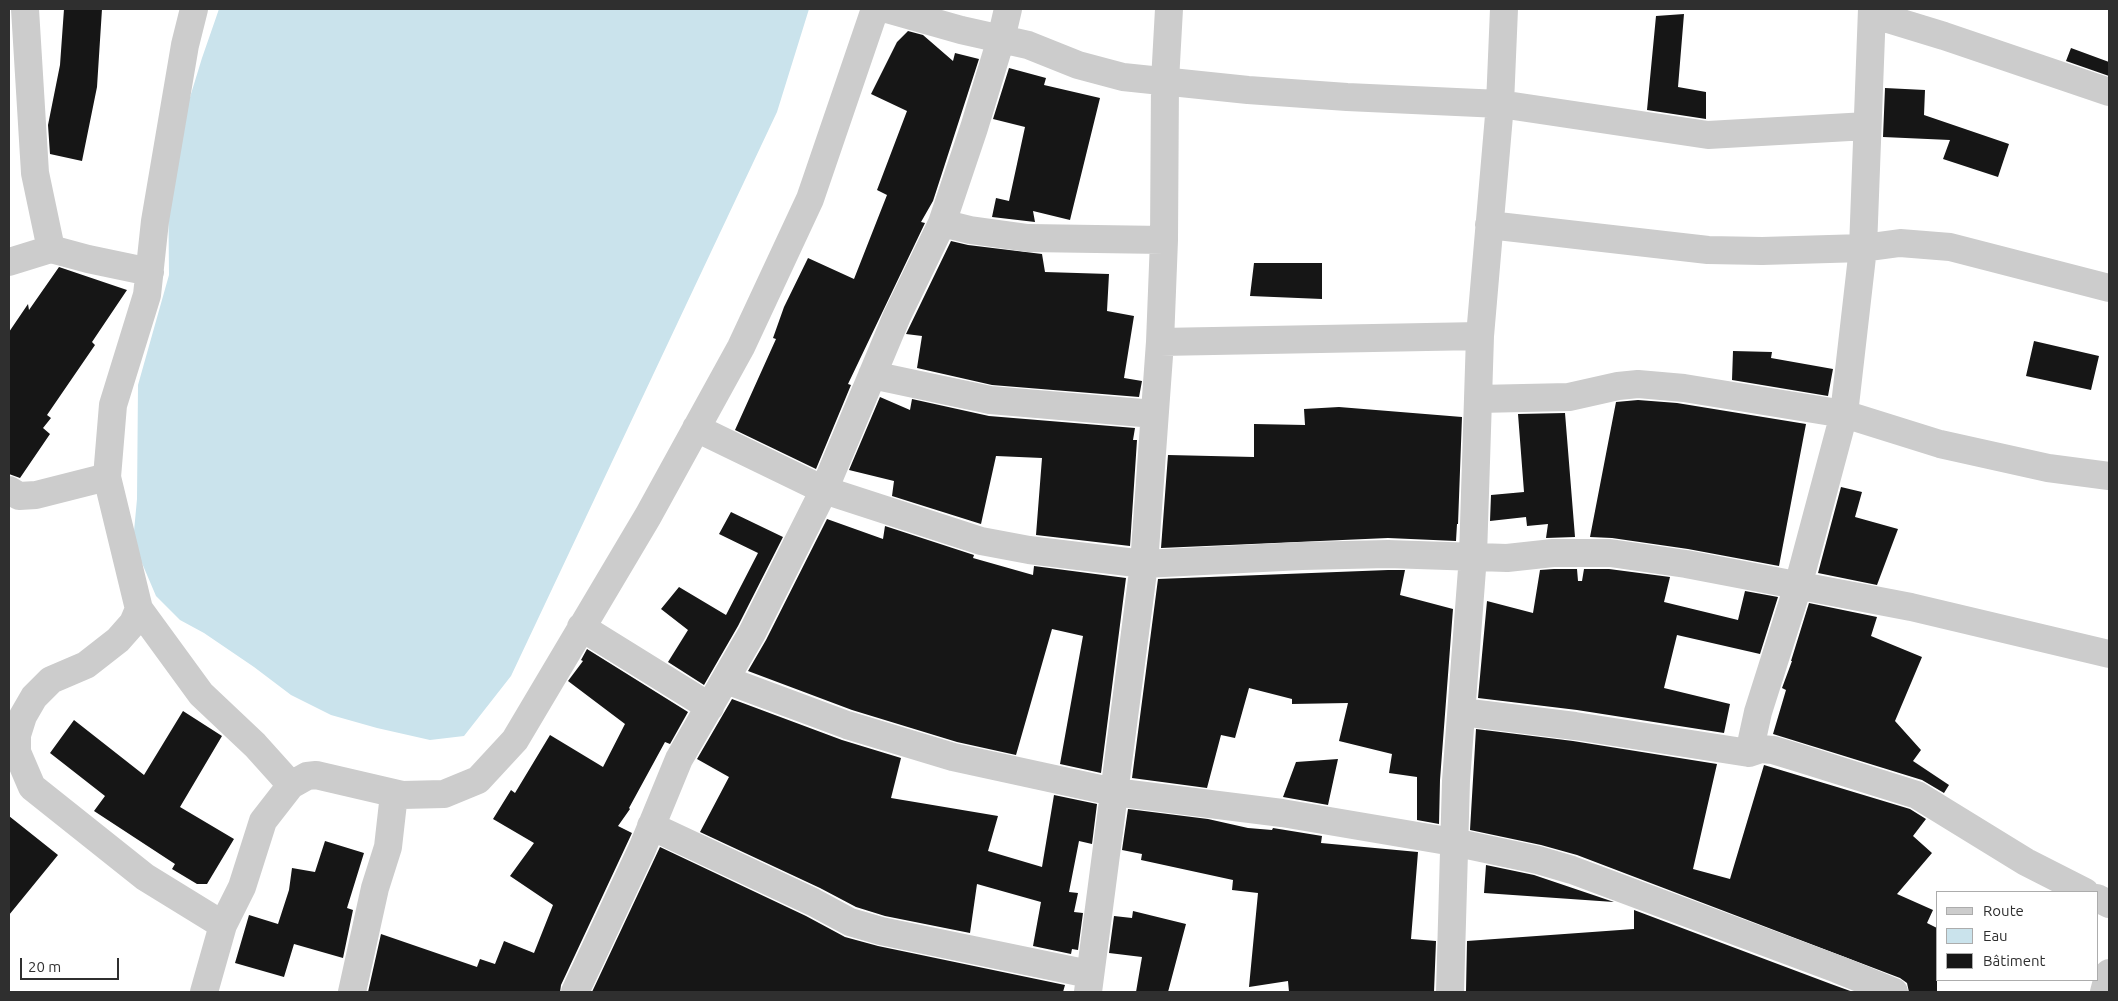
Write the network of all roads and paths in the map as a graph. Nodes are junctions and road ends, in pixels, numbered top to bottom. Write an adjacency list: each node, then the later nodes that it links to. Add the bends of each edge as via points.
1 (194, 9): 20 (street, via 158,202)
2 (875, 9): 28 (street, via 810,199 741,347)
3 (887, 9): 9 (street)
4 (1008, 9): 9 (street)
5 (1169, 9): 10 (street)
6 (1504, 9): 12 (street)
7 (1872, 12): 11 (street); 13 (street)
8 (20, 24): 18 (street, via 35,173)
9 (1001, 39): 10 (street, via 1123,77); 14 (street)
10 (1165, 81): 12 (street, via 1347,97); 16 (street)
11 (2109, 92)
12 (1500, 104): 13 (street, via 1708,135); 15 (street)
13 (1867, 126): 17 (street)
14 (942, 223): 16 (street, via 1028,238); 24 (street)
15 (1489, 225): 17 (street, via 1708,250 1762,252); 22 (street)
16 (1164, 240): 23 (street)
17 (1863, 248): 21 (street, via 1900,243 1950,247); 27 (street)
18 (51, 249): 19 (street); 20 (street)
19 (9, 262)
20 (150, 272): 30 (street, via 147,295 113,405)
21 (2109, 288)
22 (1480, 336): 23 (street); 25 (street)
23 (1160, 342): 26 (street)
24 (872, 376): 26 (street, via 990,400); 32 (street)
25 (1478, 398): 27 (street, via 1562,397 1638,384 1684,388); 33 (street)
26 (1154, 414): 34 (street)
27 (1844, 414): 29 (street, via 1940,444 2048,468); 35 (street)
28 (696, 428): 32 (street); 37 (street)
29 (2109, 476)
30 (108, 477): 31 (street, via 36,495 19,496); 36 (street)
31 (9, 490)
32 (824, 490): 34 (street, via 981,541); 39 (street)
33 (1474, 556): 34 (street, via 1312,555); 35 (street, via 1507,558 1553,553 1610,553); 41 (street)
34 (1144, 564): 44 (street)
35 (1798, 586): 38 (street, via 1910,607); 42 (street, via 1758,712)
36 (139, 609): 43 (street, via 201,694 255,745); 49 (street, via 133,623 118,640 86,665 51,680 34,697 17,734 17,752 32,787 145,877)
37 (581, 627): 40 (street); 45 (street, via 515,740 478,780 444,794)
38 (2109, 654)
39 (726, 680): 40 (street); 44 (street, via 847,726 953,757)
40 (710, 707): 46 (street, via 679,759)
41 (1462, 712): 42 (street); 47 (street)
42 (1749, 753): 48 (street, via 1773,750 1917,795 2026,862)
43 (291, 785): 45 (street, via 316,775); 49 (street, via 263,821 242,887)
44 (1114, 792): 47 (street, via 1282,813); 51 (street)
45 (394, 794): 53 (street, via 388,847 375,888)
46 (651, 826): 51 (street, via 850,922); 54 (street)
47 (1453, 842): 55 (street); 56 (street, via 1572,870)
48 (2083, 891)
49 (223, 925): 52 (street)
50 (2109, 973): 57 (street)
51 (1089, 983)
52 (204, 992)
53 (352, 992)
54 (575, 992)
55 (1450, 992)
56 (1894, 992)
57 (2104, 992)

